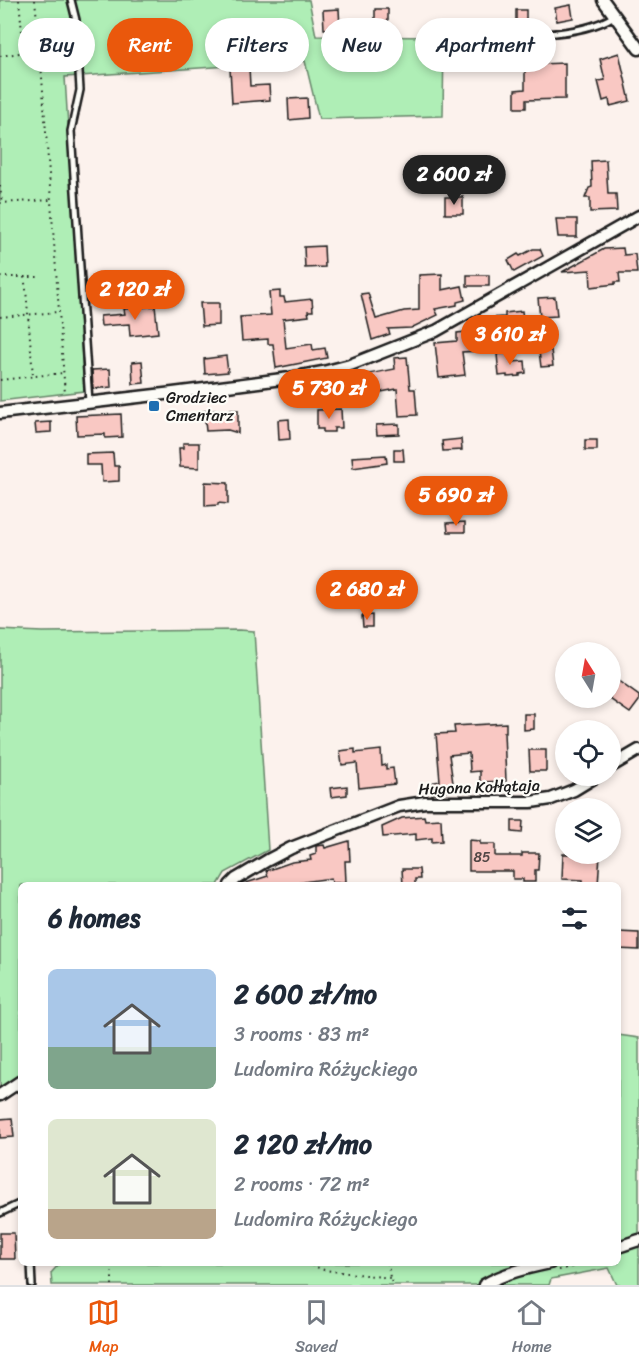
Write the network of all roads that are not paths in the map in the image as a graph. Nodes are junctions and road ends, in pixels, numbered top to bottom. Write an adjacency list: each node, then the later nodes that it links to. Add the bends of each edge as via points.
1 (71, 0): 7 (lane, via 80,90 71,131)
2 (603, 0): 3 (street)
3 (615, 16): 4 (lane, via 593,26); 5 (street)
4 (556, 33)
5 (639, 49)
6 (639, 216): 7 (street, via 436,331 350,364 290,378 173,393)
7 (88, 398): 8 (street)
8 (0, 412)
9 (639, 750): 10 (street)
10 (621, 761)
11 (581, 786): 12 (street, Hugona Kołłątaja, via 531,802 425,802 399,806 291,848)
12 (233, 882)
13 (18, 1084): 14 (street)
14 (0, 1095)
15 (18, 1204): 16 (lane)
16 (0, 1213)
17 (639, 1240): 18 (street)
18 (621, 1246)
19 (31, 1266): 21 (lane)
20 (538, 1266): 22 (street)
21 (32, 1285)
22 (484, 1285)

